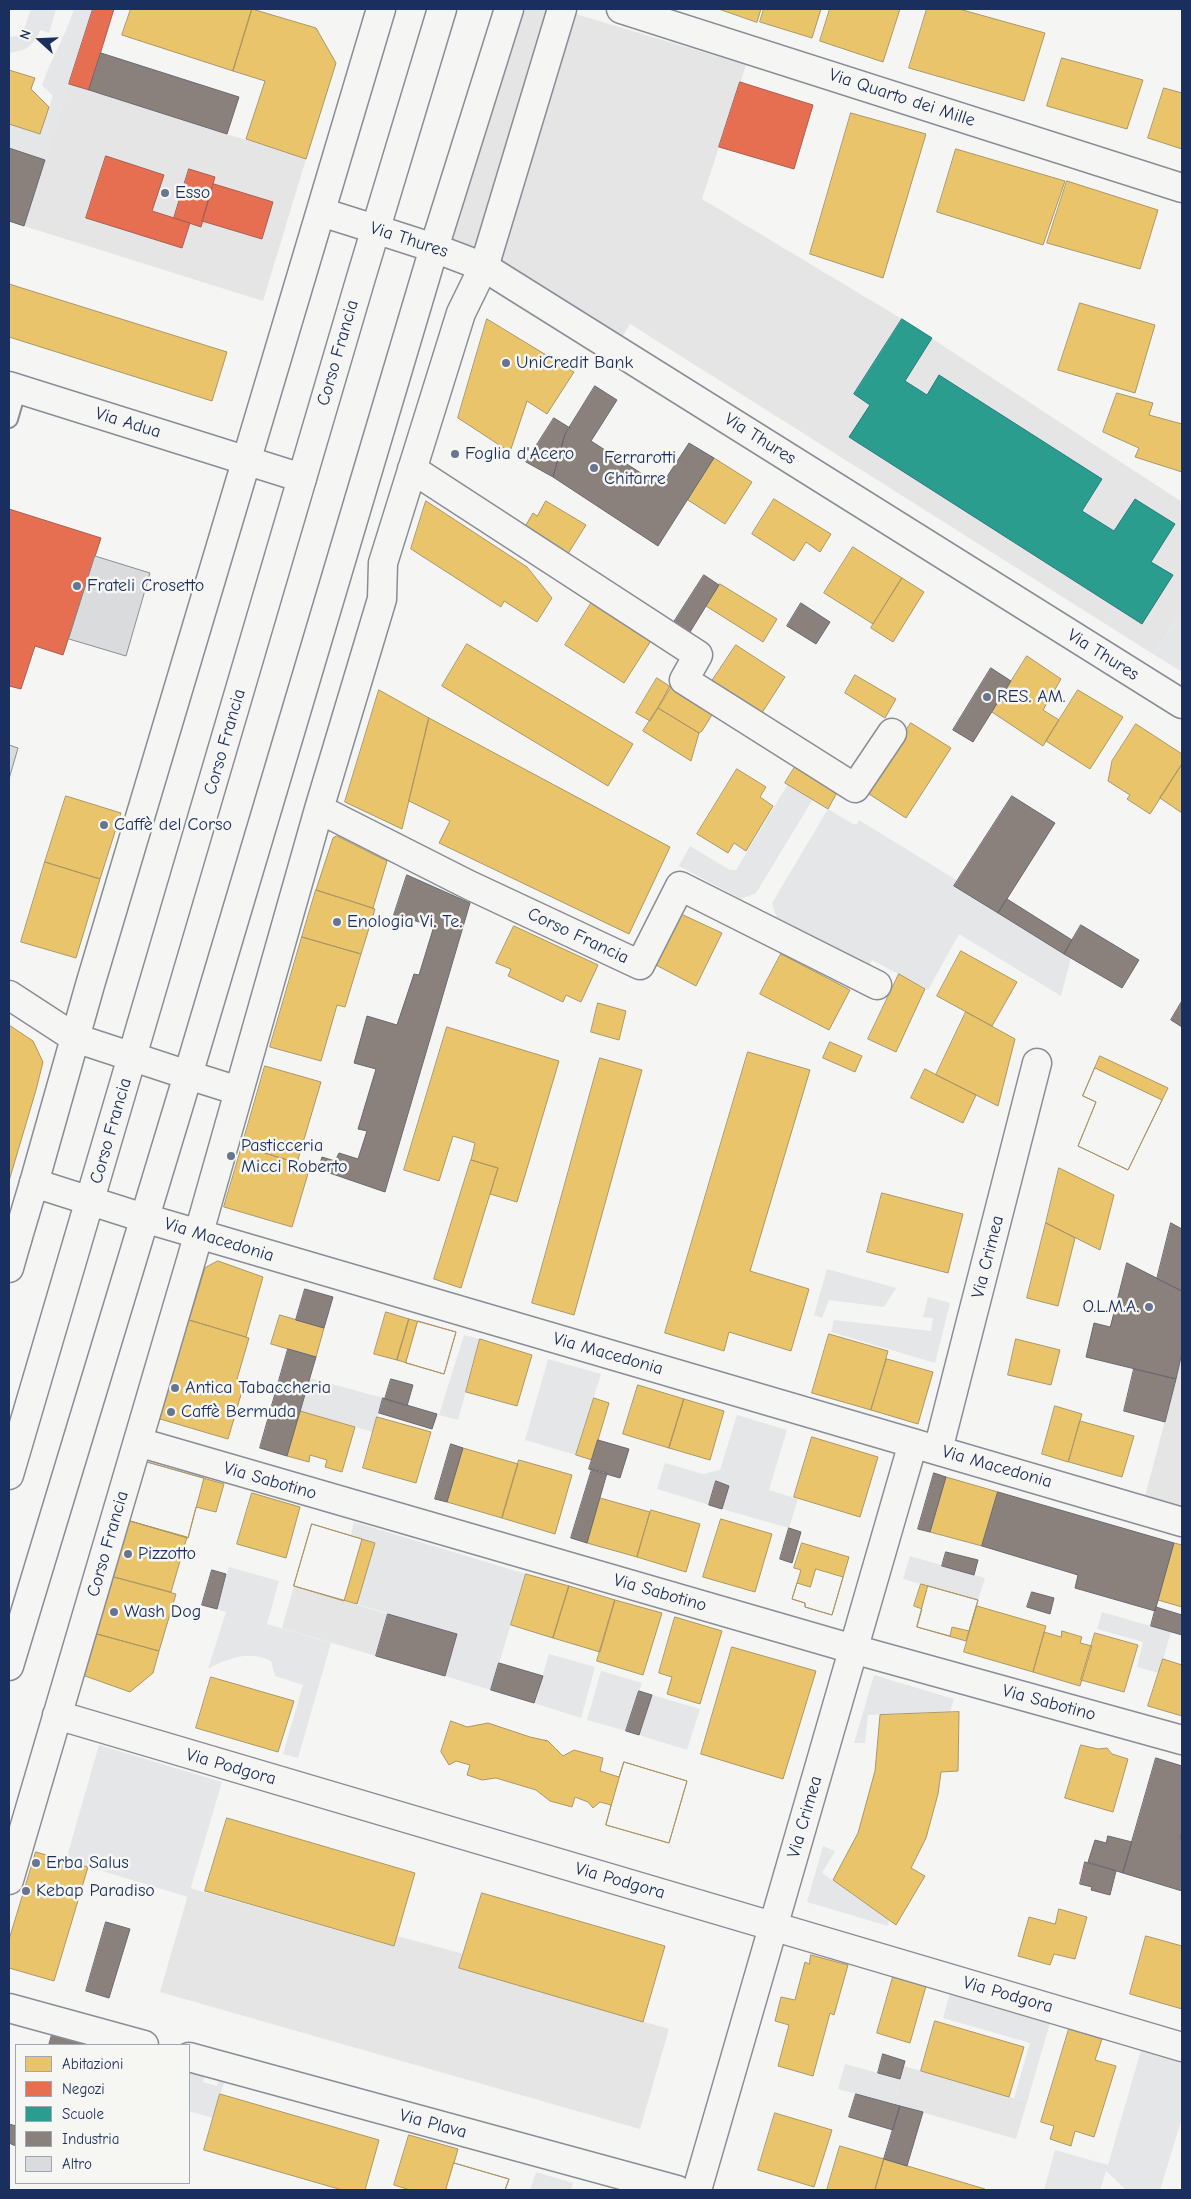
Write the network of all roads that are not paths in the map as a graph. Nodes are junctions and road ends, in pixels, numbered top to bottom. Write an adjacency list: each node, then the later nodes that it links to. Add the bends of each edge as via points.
1 (381, 9): 7 (street)
2 (442, 9): 8 (street, Corso Francia)
3 (508, 9): 9 (street)
4 (562, 9): 10 (street, Corso Francia)
5 (621, 9): 6 (street, Via Quarto dei Mille)
6 (1182, 188)
7 (321, 212): 8 (street, Via Thures); 13 (street)
8 (375, 229): 9 (street, Via Thures); 15 (street, Corso Francia)
9 (434, 248): 10 (street, Via Thures); 24 (street)
10 (484, 267): 14 (street, Corso Francia, via 461,314); 16 (street, Via Thures)
11 (13, 387): 12 (lane); 13 (street, Via Adua)
12 (9, 418)
13 (247, 460): 15 (street, Via Adua); 21 (street)
14 (412, 468): 17 (street, via 698,655 684,680 855,788); 18 (street, Corso Francia, via 383,563 382,599)
15 (302, 478): 22 (street, Corso Francia)
16 (1182, 704)
17 (892, 733)
18 (319, 809): 19 (street, Corso Francia, via 469,885 640,965 680,886); 25 (street, Corso Francia)
19 (876, 985)
20 (9, 995): 21 (street)
21 (75, 1038): 22 (street); 26 (street)
22 (132, 1057): 24 (street); 27 (street, Corso Francia)
23 (1036, 1063): 33 (street, Via Crimea)
24 (188, 1075): 25 (street); 28 (street)
25 (239, 1091): 29 (street, Corso Francia)
26 (34, 1183): 27 (street, Via Macedonia); 30 (street)
27 (91, 1200): 28 (street, Via Macedonia); 34 (street, Corso Francia)
28 (144, 1218): 29 (street, Via Macedonia); 37 (street)
29 (199, 1235): 32 (street, Corso Francia); 33 (street, Via Macedonia)
30 (12, 1240): 31 (street)
31 (9, 1268)
32 (138, 1442): 36 (street, Via Sabotino); 38 (street, Corso Francia)
33 (926, 1447): 35 (street, Via Macedonia); 36 (street, Via Crimea)
34 (9, 1475)
35 (1182, 1522)
36 (853, 1649): 39 (street, Via Sabotino); 41 (street, Via Crimea)
37 (9, 1666)
38 (57, 1715): 40 (street, Corso Francia); 41 (street, Via Podgora)
39 (1182, 1740)
40 (9, 1880)
41 (774, 1926): 44 (street, Via Podgora); 47 (street, Via Crimea)
42 (9, 2008): 43 (street)
43 (140, 2044)
44 (1182, 2047)
45 (190, 2057): 46 (street, Via Plava)
46 (677, 2190)
47 (697, 2190)

